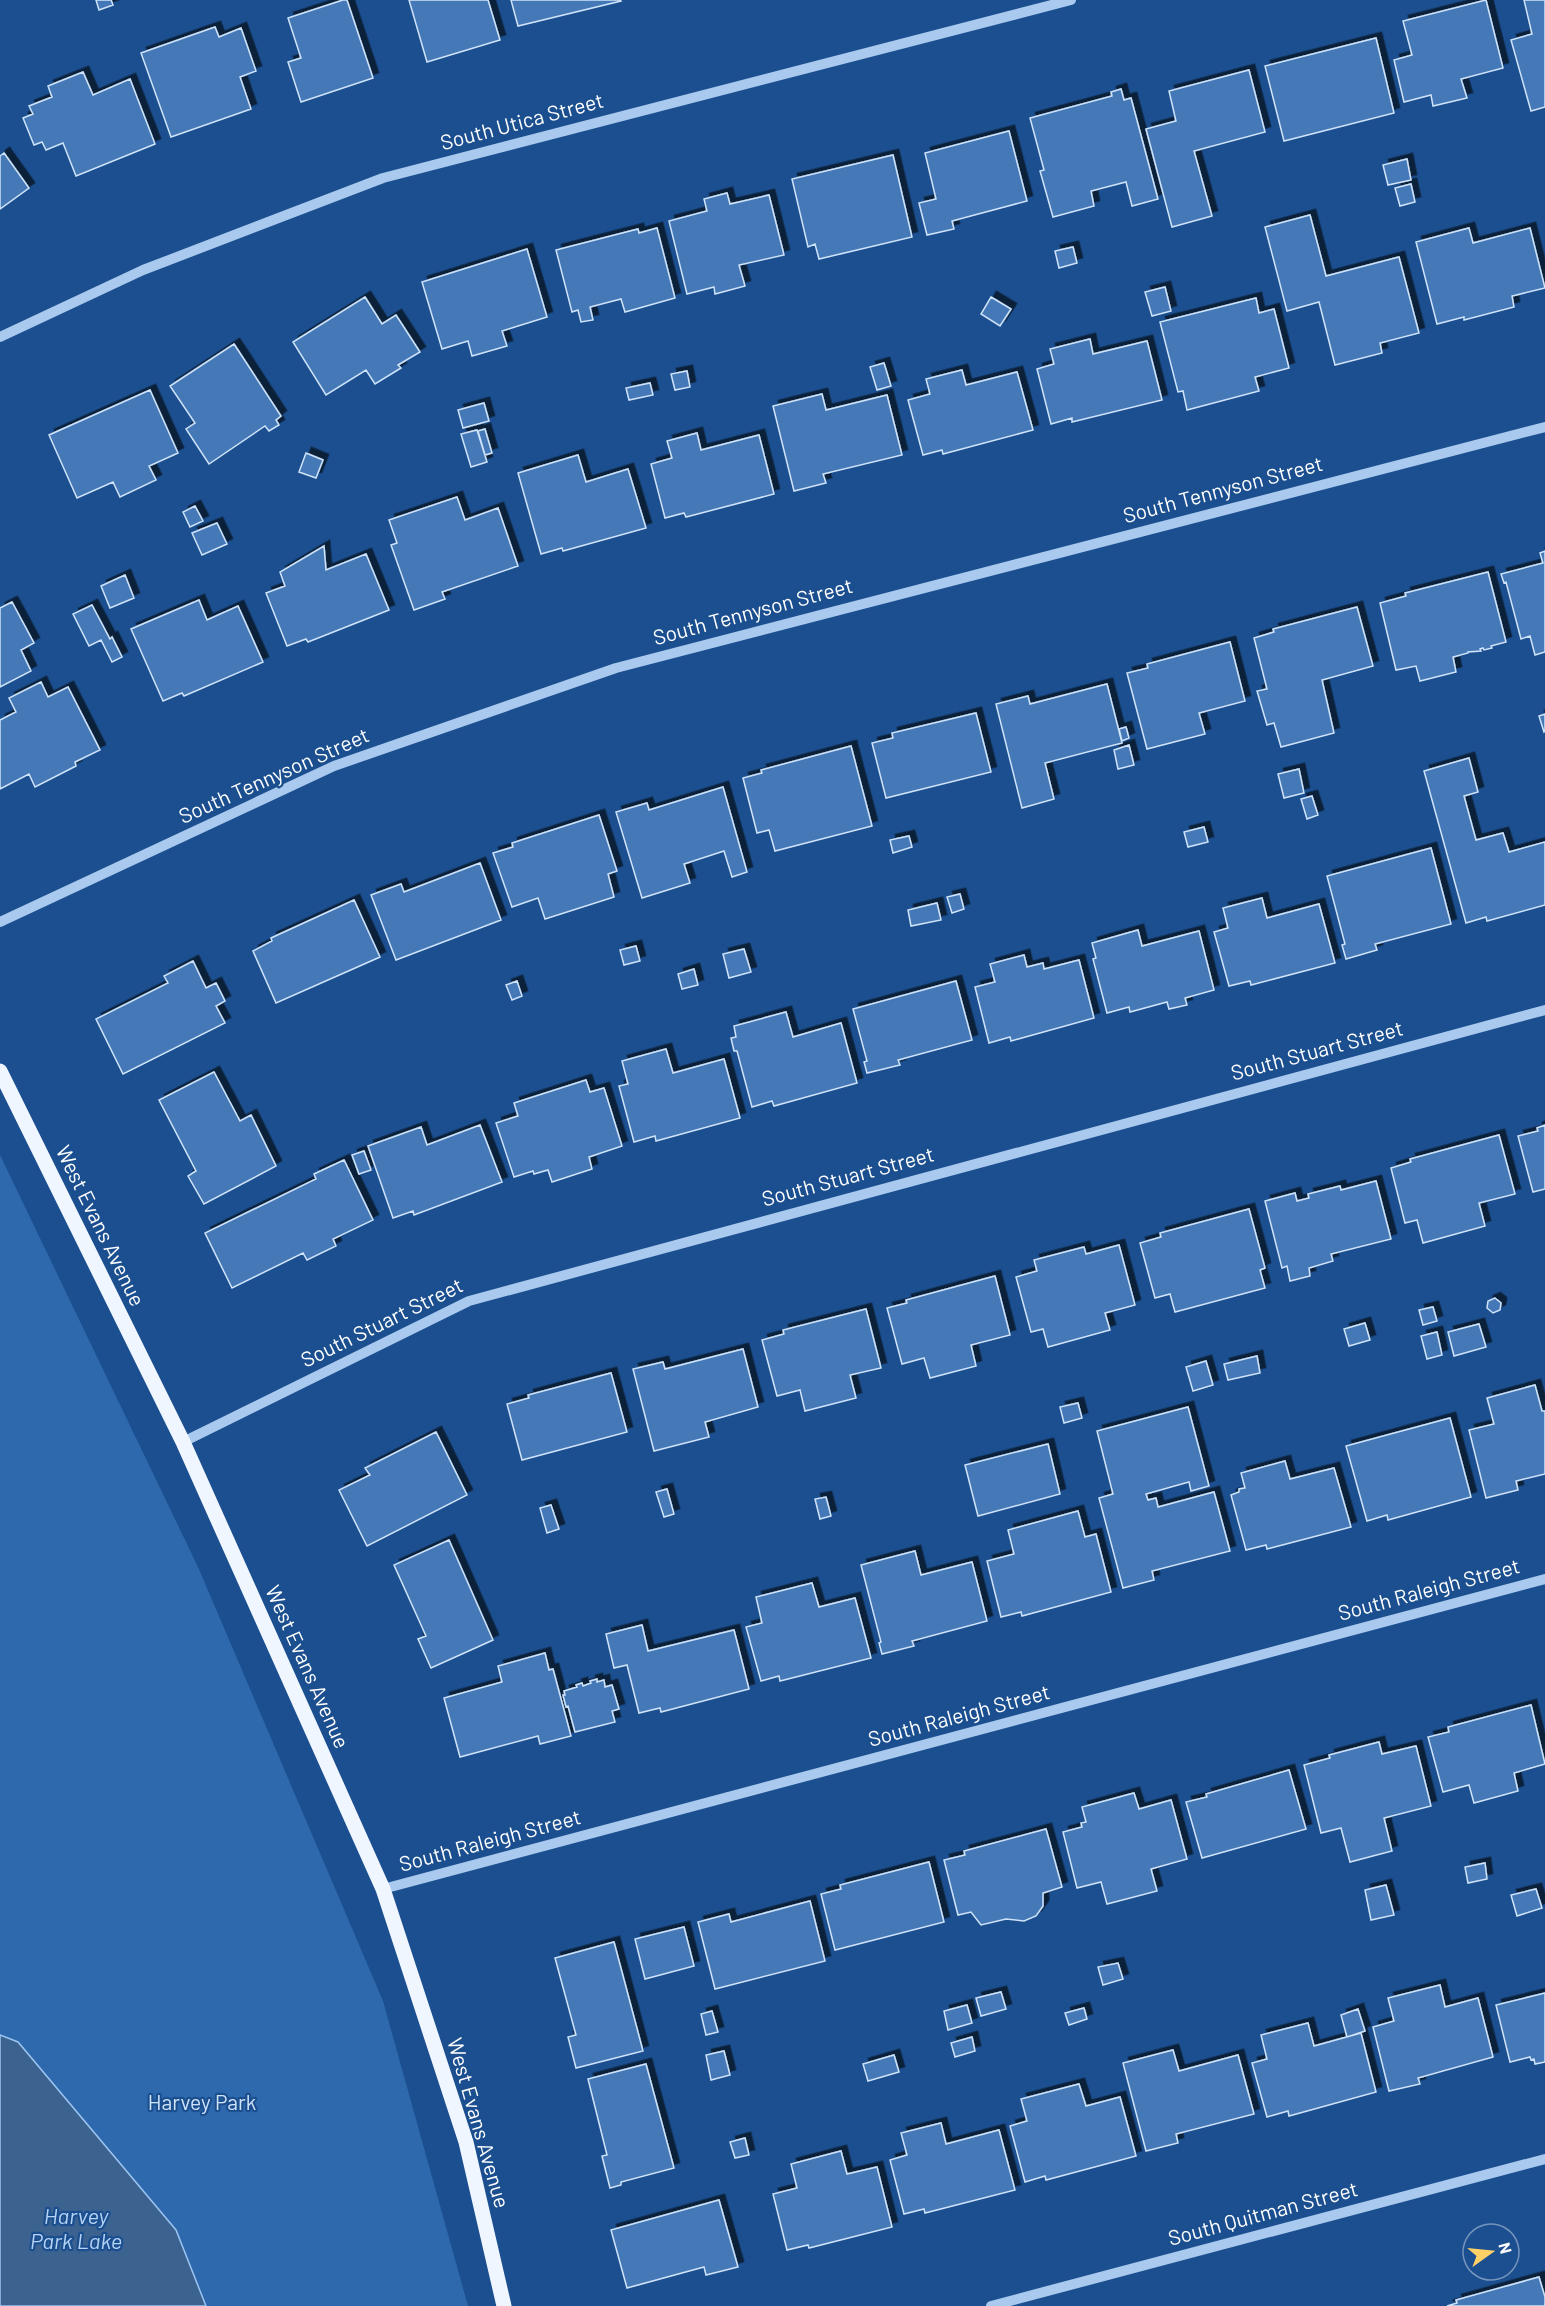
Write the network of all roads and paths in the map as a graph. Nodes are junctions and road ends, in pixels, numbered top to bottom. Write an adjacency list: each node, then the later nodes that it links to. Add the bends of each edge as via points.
1 (1071, 0): 2 (street, South Utica Street, via 383,178 143,270)
2 (0, 337)
3 (1545, 427): 4 (street, South Tennyson Street, via 616,668 334,766)
4 (0, 922)
5 (1545, 1010): 7 (street, South Stuart Street, via 469,1300)
6 (0, 1071): 7 (main road, West Evans Avenue)
7 (183, 1442): 9 (main road, West Evans Avenue)
8 (1545, 1579): 9 (street, South Raleigh Street)
9 (384, 1889): 11 (main road, West Evans Avenue, via 466,2142)
10 (1545, 2159): 12 (street, South Quitman Street)
11 (504, 2306)
12 (992, 2306)

